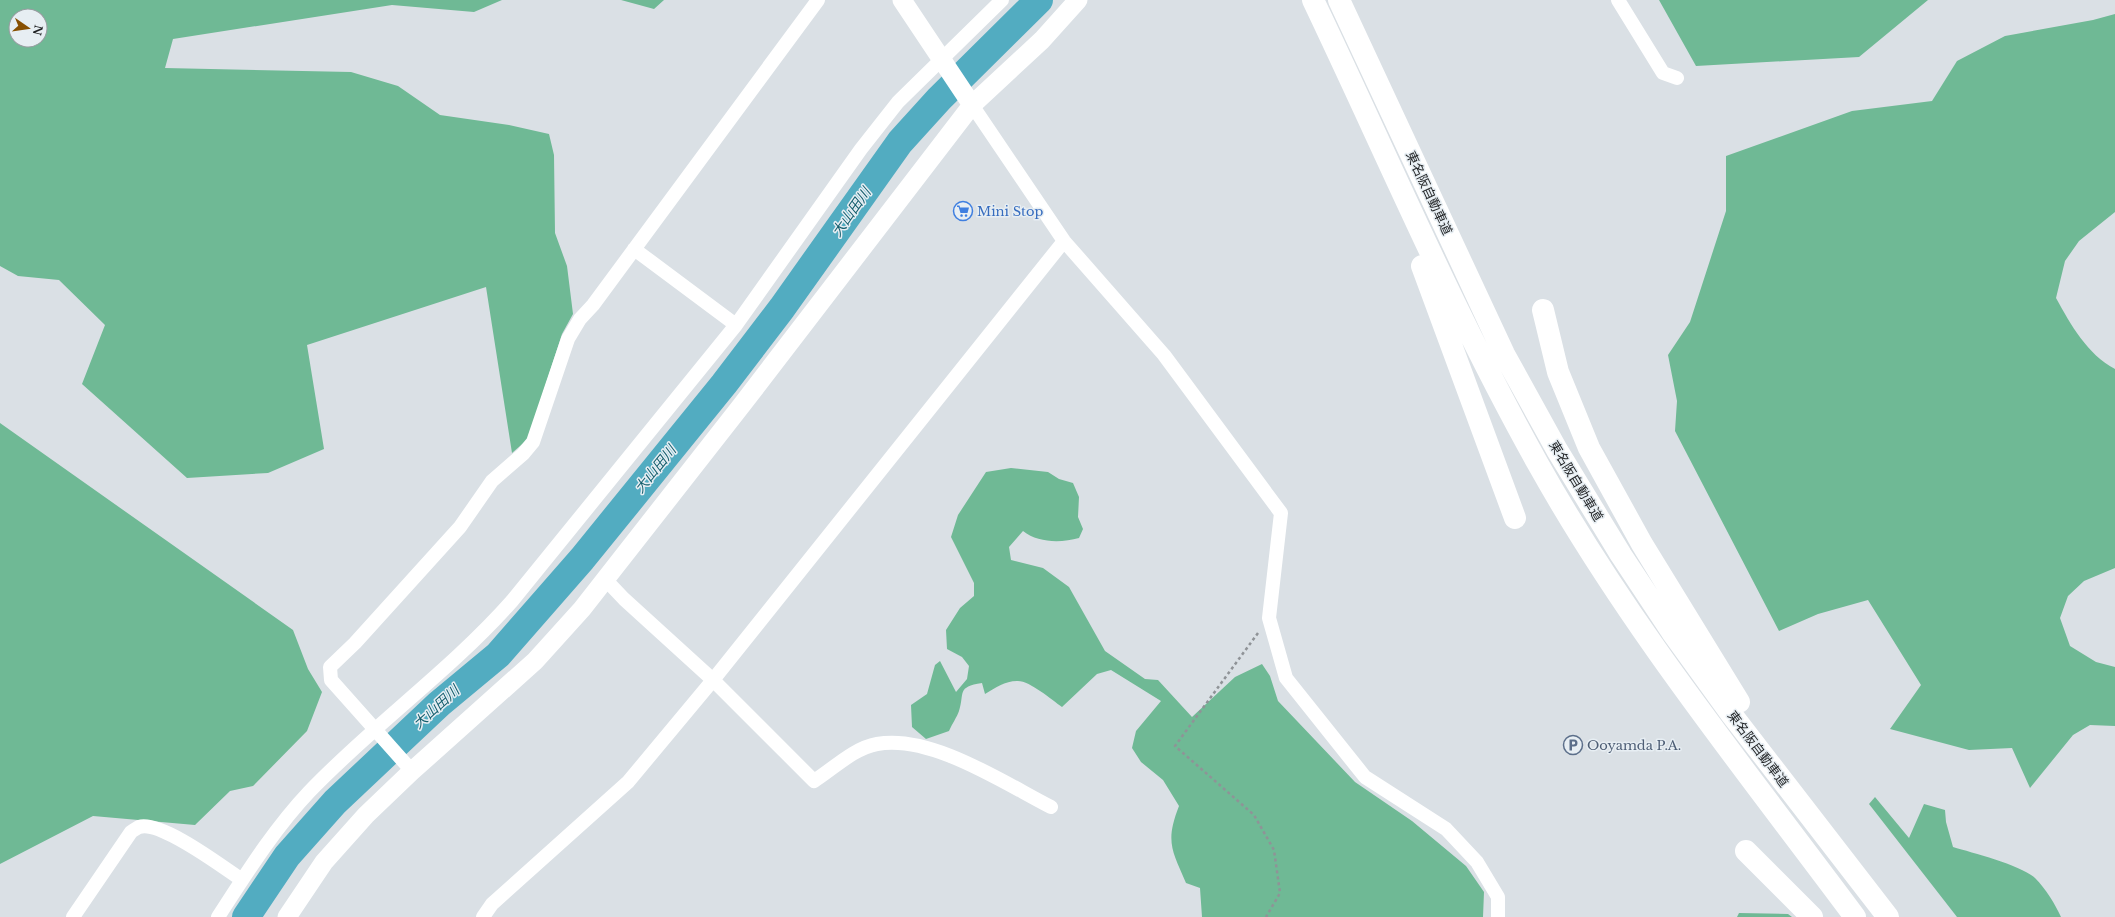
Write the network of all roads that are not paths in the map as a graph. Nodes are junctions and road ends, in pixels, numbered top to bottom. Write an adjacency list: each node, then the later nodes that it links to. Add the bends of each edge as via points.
1 (818, 0): 13 (street)
2 (902, 0): 8 (street)
3 (1002, 0): 8 (street)
4 (1078, 0): 10 (street, via 1042,40)
5 (1313, 0): 11 (highway, 東名阪自動車道)
6 (1339, 0): 22 (highway, 東名阪自動車道, via 1504,354 1557,450 1672,632)
7 (1618, 0): 9 (street, via 1663,73)
8 (943, 62): 10 (street); 15 (street, via 898,102 861,149)
9 (1677, 78)
10 (971, 102): 12 (street); 17 (street, via 736,412)
11 (1401, 192): 16 (highway, via 1408,231 1435,296); 31 (highway, 東名阪自動車道, via 1535,458 1601,567 1654,647)
12 (1064, 241): 18 (street); 29 (street, via 1164,355 1281,513 1268,618 1286,678 1366,777 1446,829 1477,862 1498,897)
13 (634, 250): 15 (street); 19 (street, via 580,319 568,339 533,442 492,481 460,527 330,667 331,680)
14 (1542, 310): 22 (highway, via 1558,372 1589,448 1642,544)
15 (736, 325): 19 (street, via 487,629)
16 (1516, 518)
17 (605, 579): 18 (street); 20 (street, via 535,661)
18 (713, 680): 21 (street, via 814,781 856,753 876,744 897,743 924,747 950,755); 28 (street, via 628,782 492,904)
19 (374, 729): 20 (street); 24 (street, via 309,792 281,824)
20 (412, 771): 27 (street, via 366,815 324,862)
21 (1051, 807)
22 (1804, 809): 32 (highway, 東名阪自動車道)
23 (1746, 851): 30 (highway)
24 (242, 880): 25 (street, via 190,845 154,828 140,826 131,832); 26 (street)
25 (72, 917)
26 (218, 917)
27 (287, 917)
28 (483, 917)
29 (1498, 917)
30 (1812, 917)
31 (1855, 917)
32 (1888, 917)

